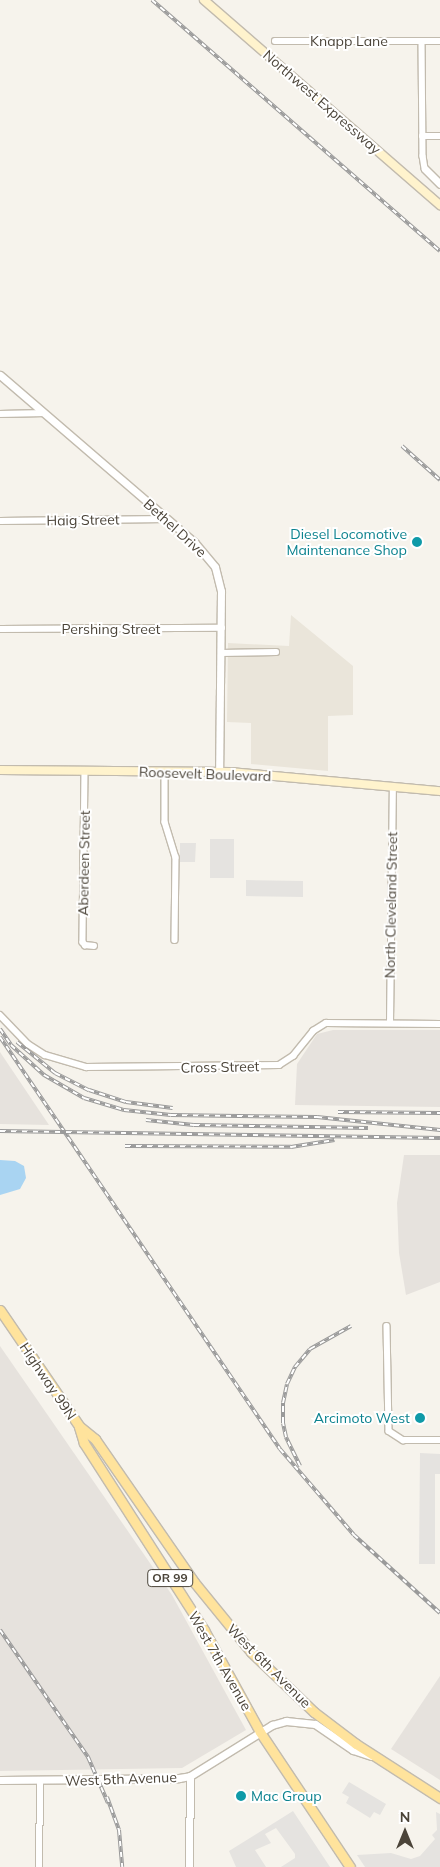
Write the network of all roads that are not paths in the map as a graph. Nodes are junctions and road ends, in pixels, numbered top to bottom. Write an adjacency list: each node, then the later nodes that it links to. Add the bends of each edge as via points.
1 (204, 0): 9 (main road, Northwest Expressway)
2 (275, 41): 3 (street, Knapp Lane)
3 (422, 41): 4 (street, Knapp Lane); 5 (street)
4 (440, 41)
5 (422, 136): 6 (street); 7 (street)
6 (440, 136)
7 (425, 169): 8 (street)
8 (440, 184)
9 (440, 205)
10 (0, 375): 11 (street, Bethel Drive)
11 (43, 413): 12 (street); 13 (street, Bethel Drive)
12 (0, 414)
13 (166, 519): 14 (street, Haig Street); 15 (street, Bethel Drive, via 204,552 215,568 221,590)
14 (0, 521)
15 (222, 628): 16 (street, Pershing Street); 17 (street, Bethel Drive)
16 (0, 629)
17 (221, 652): 18 (street); 22 (street, Bethel Drive)
18 (276, 652)
19 (0, 770): 20 (main road, Roosevelt Boulevard)
20 (85, 771): 21 (main road, Roosevelt Boulevard); 26 (street, Aberdeen Street, via 83,942)
21 (165, 772): 22 (main road, Roosevelt Boulevard); 25 (street, via 166,827 176,857)
22 (219, 772): 23 (main road, Roosevelt Boulevard)
23 (393, 786): 24 (main road, Roosevelt Boulevard); 28 (street, North Cleveland Street)
24 (440, 791)
25 (175, 940)
26 (94, 946)
27 (0, 1015): 28 (street, Cross Street, via 28,1044 45,1055 86,1067 278,1066 293,1056 313,1031 326,1023)
28 (390, 1024): 29 (street, Cross Street)
29 (440, 1024)
30 (0, 1310): 32 (main road, Highway 99N / OR 99)
31 (388, 1326): 33 (street, via 387,1420 392,1434 403,1440)
32 (78, 1426): 34 (main road, West 7th Avenue / OR 99, via 84,1443 204,1630); 35 (main road, West 6th Avenue / OR 99, via 94,1439 194,1582 251,1652 314,1712)
33 (440, 1440)
34 (260, 1732): 35 (street, West 5th Avenue, via 286,1721 301,1720 315,1724 353,1750); 36 (street, West 5th Avenue); 42 (main road, West 7th Avenue / OR 99)
35 (376, 1758): 39 (main road, West 6th Avenue / OR 99)
36 (190, 1776): 38 (street, West 5th Avenue); 41 (street)
37 (0, 1780): 38 (street, West 5th Avenue)
38 (40, 1781): 40 (street)
39 (440, 1798)
40 (39, 1867)
41 (189, 1867)
42 (350, 1867)

